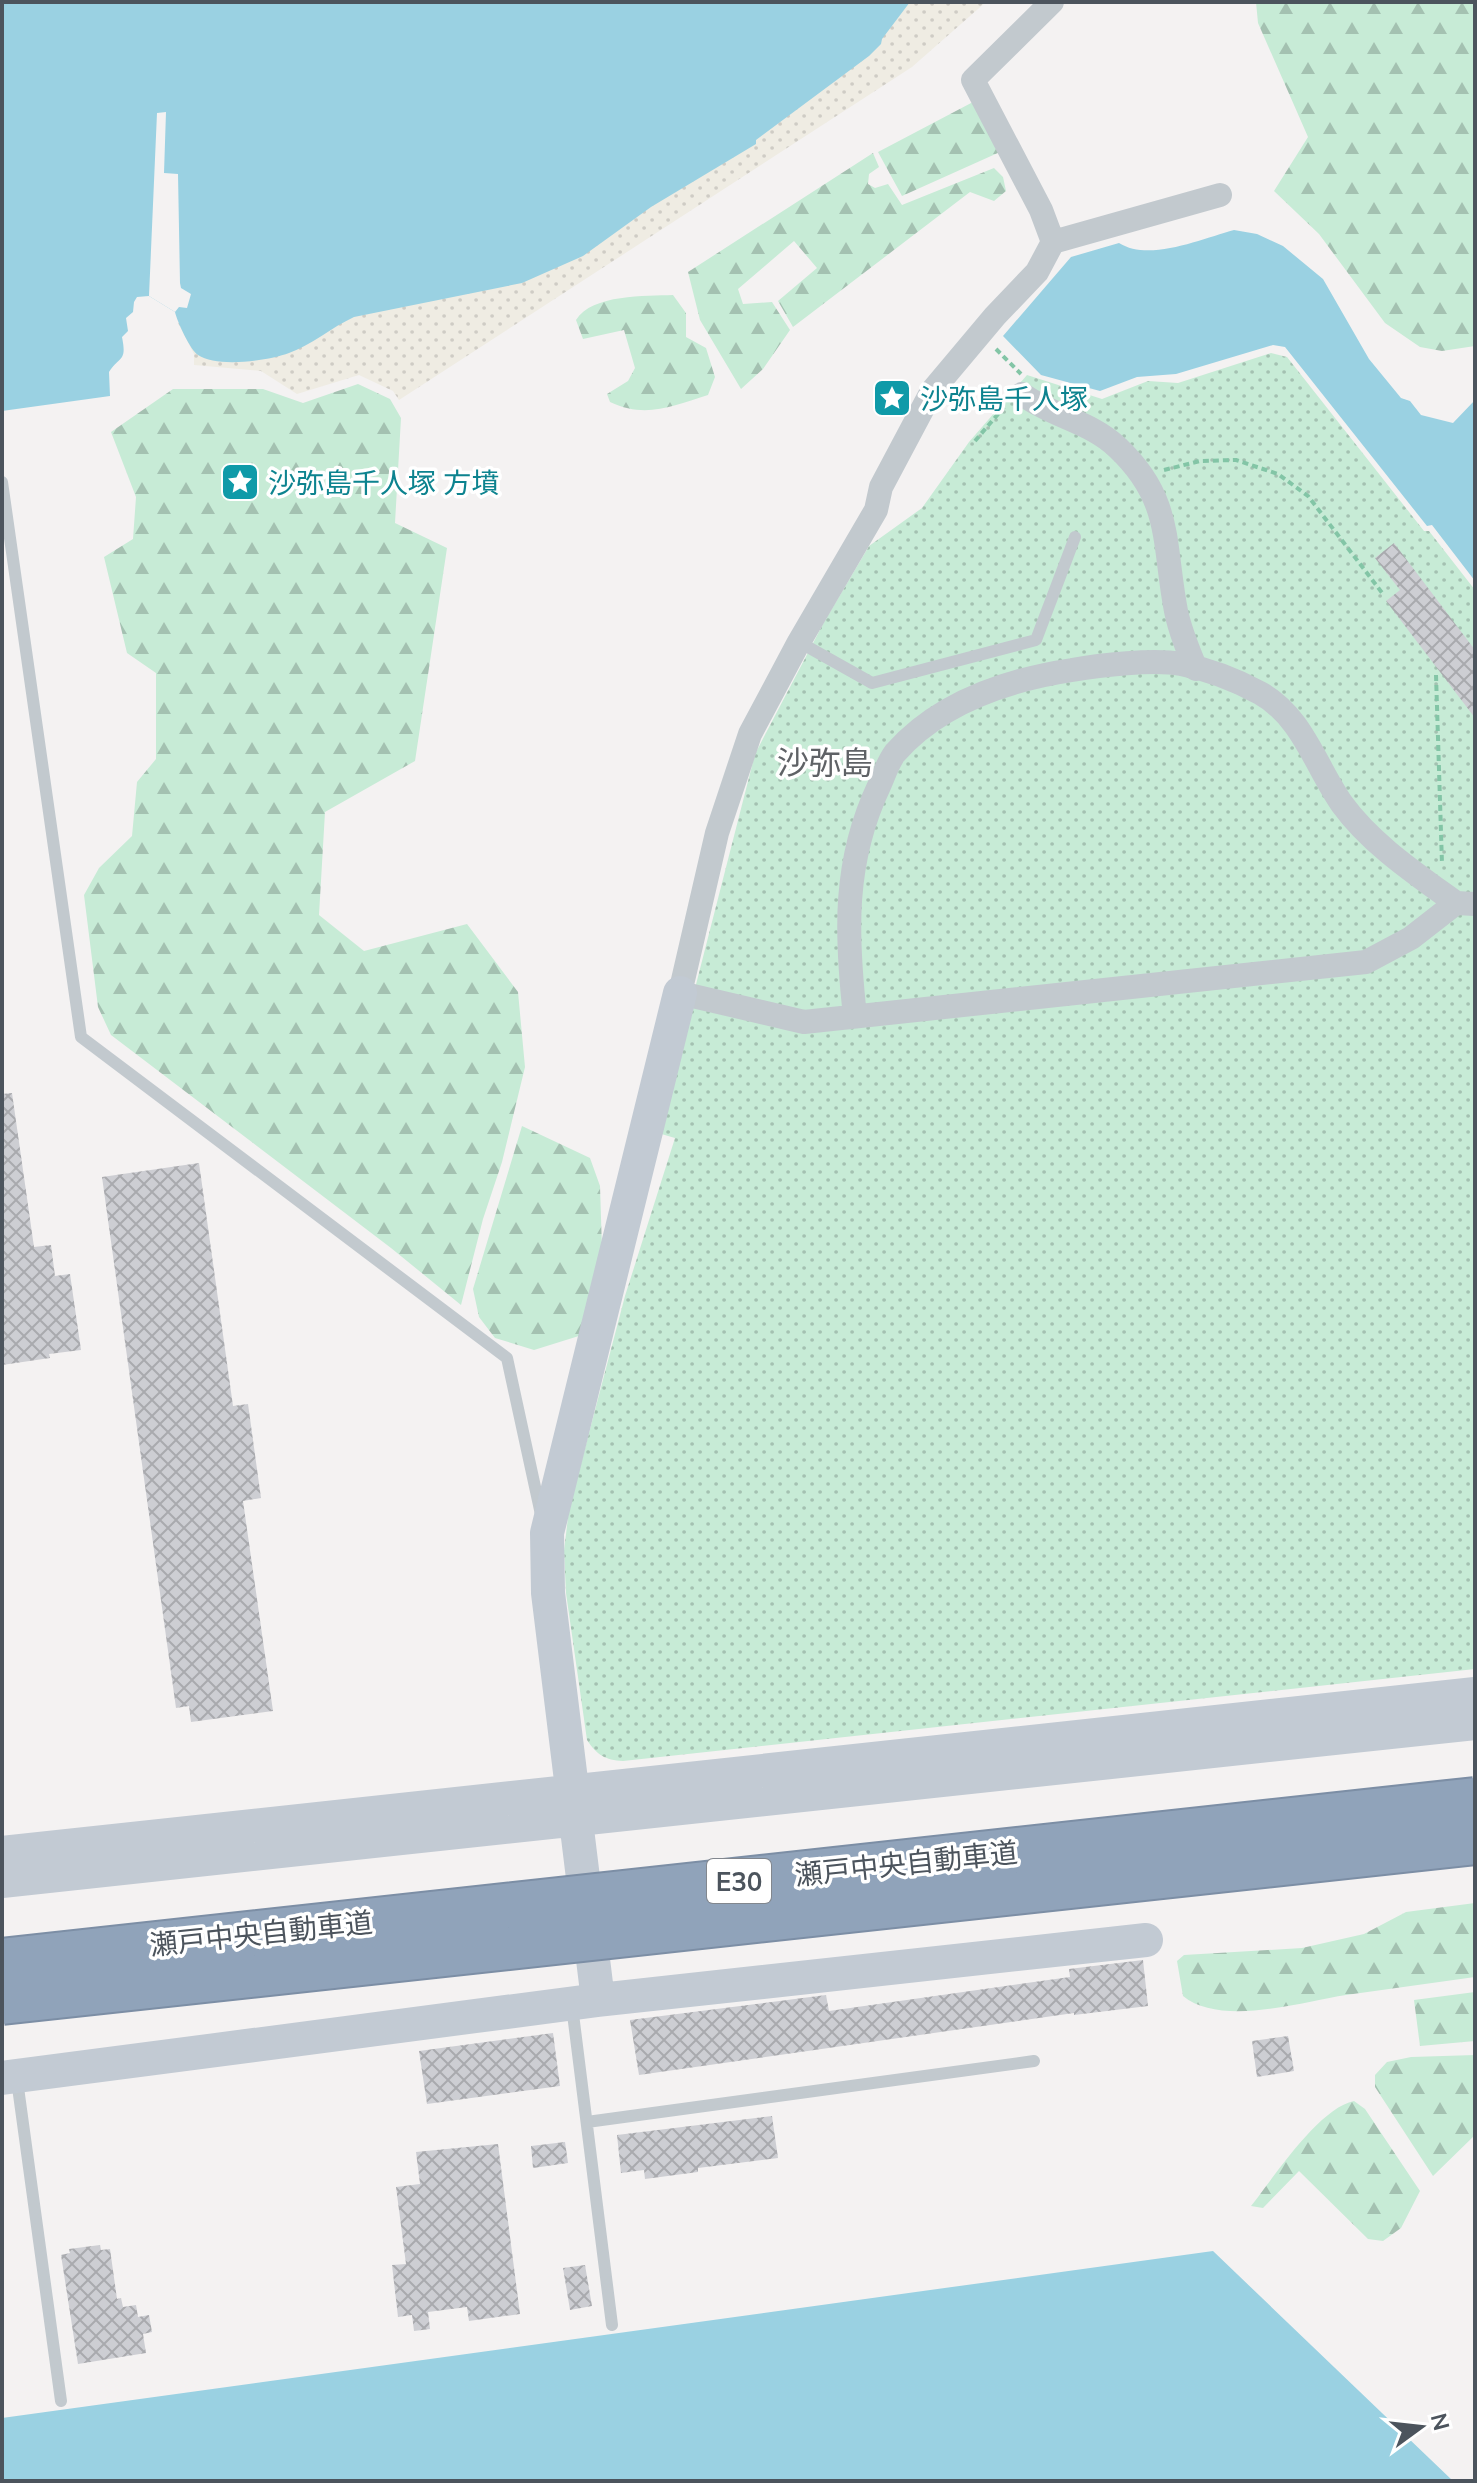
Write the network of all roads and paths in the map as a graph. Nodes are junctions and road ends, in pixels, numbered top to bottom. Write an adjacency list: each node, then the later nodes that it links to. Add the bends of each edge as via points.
1 (1052, 2): 3 (street, via 973,80)
2 (1220, 195): 3 (street)
3 (1053, 242): 9 (street, via 1037,272 932,391 881,487 876,510)
4 (1022, 394): 5 (street, via 1116,446)
5 (1143, 479): 8 (path, via 1200,461 1236,460 1278,474 1308,496); 10 (street, via 1157,501 1180,626)
6 (2, 482): 15 (lane, via 81,1037 507,1358)
7 (1075, 537): 9 (lane, via 1036,640 872,683)
8 (1383, 594)
9 (799, 642): 13 (street, via 750,734 717,833)
10 (1196, 669): 12 (street, via 1263,695 1293,722 1342,804 1367,833); 14 (street, via 1179,663 1104,665 1038,675 982,692 934,718 894,755 867,812 850,882 847,951)
11 (1436, 675): 12 (path, via 1442,878)
12 (1456, 899): 14 (street, via 1411,938 1366,962)
13 (680, 993): 14 (street, via 804,1022); 15 (street)
14 (855, 1016)
15 (547, 1533): 19 (street, via 548,1593)
16 (1475, 1694): 19 (street)
17 (1475, 1723): 19 (street)
18 (1475, 1800): 24 (highway, 瀬戸中央自動車道 / E30, bridge)
19 (574, 1805): 21 (street); 22 (street); 25 (street)
20 (1475, 1842): 26 (highway, 瀬戸中央自動車道 / E30, bridge)
21 (2, 1853)
22 (2, 1881)
23 (1146, 1940): 25 (street)
24 (2, 1961)
25 (585, 2001): 28 (street); 29 (lane)
26 (2, 2002)
27 (1034, 2061): 29 (lane)
28 (9, 2077): 31 (lane)
29 (587, 2122): 30 (lane)
30 (612, 2325)
31 (61, 2401)

